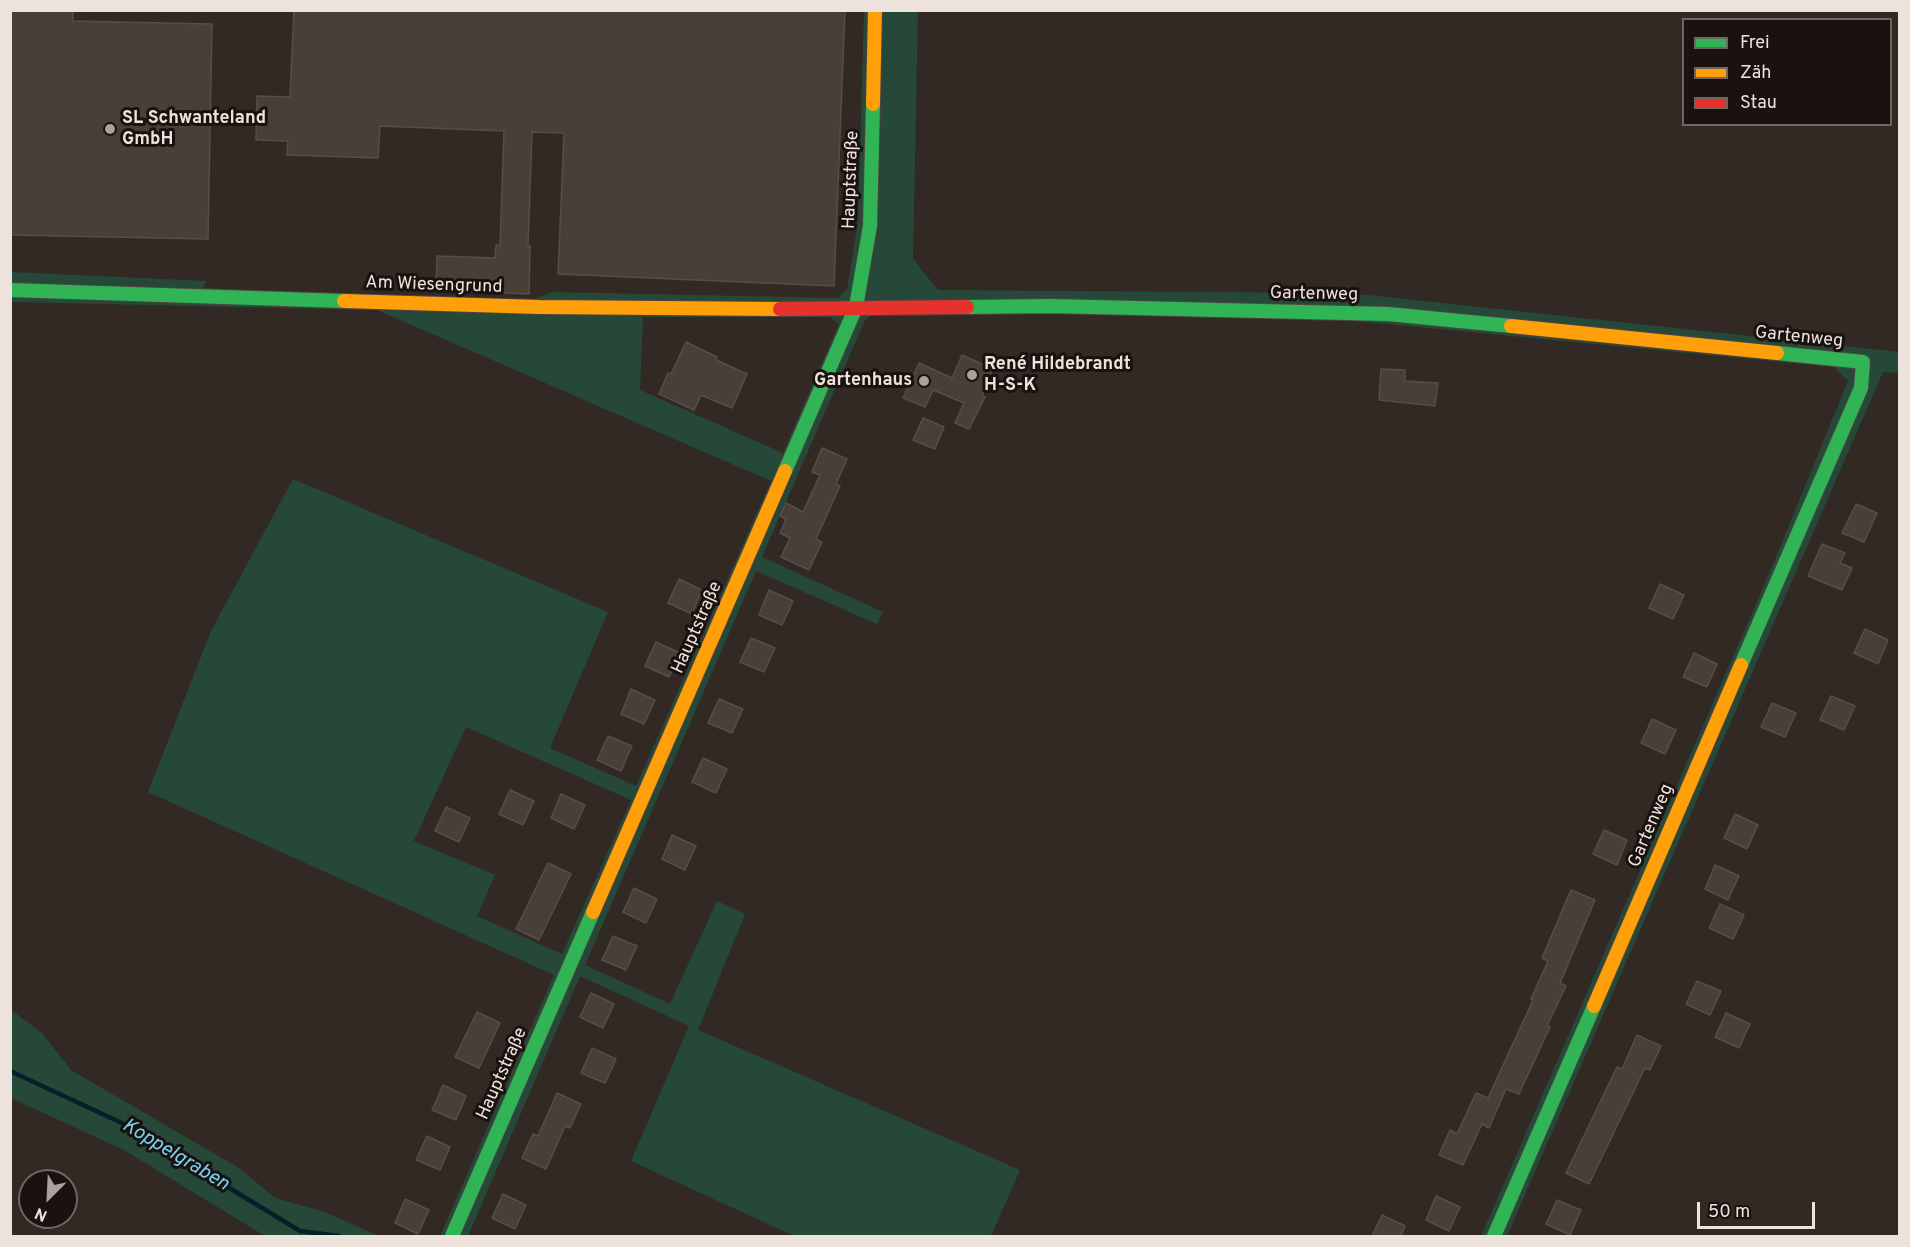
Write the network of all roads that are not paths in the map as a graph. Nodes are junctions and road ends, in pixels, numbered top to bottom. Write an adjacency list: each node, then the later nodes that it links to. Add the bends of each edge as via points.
1 (875, 10): 3 (street, Hauptstraße, via 870,226)
2 (10, 290): 3 (street, Am Wiesengrund, via 539,307)
3 (856, 307): 4 (street, Hauptstraße); 5 (street, Gartenweg, via 1050,306 1388,314 1863,363 1861,388)
4 (452, 1236)
5 (1494, 1236)

